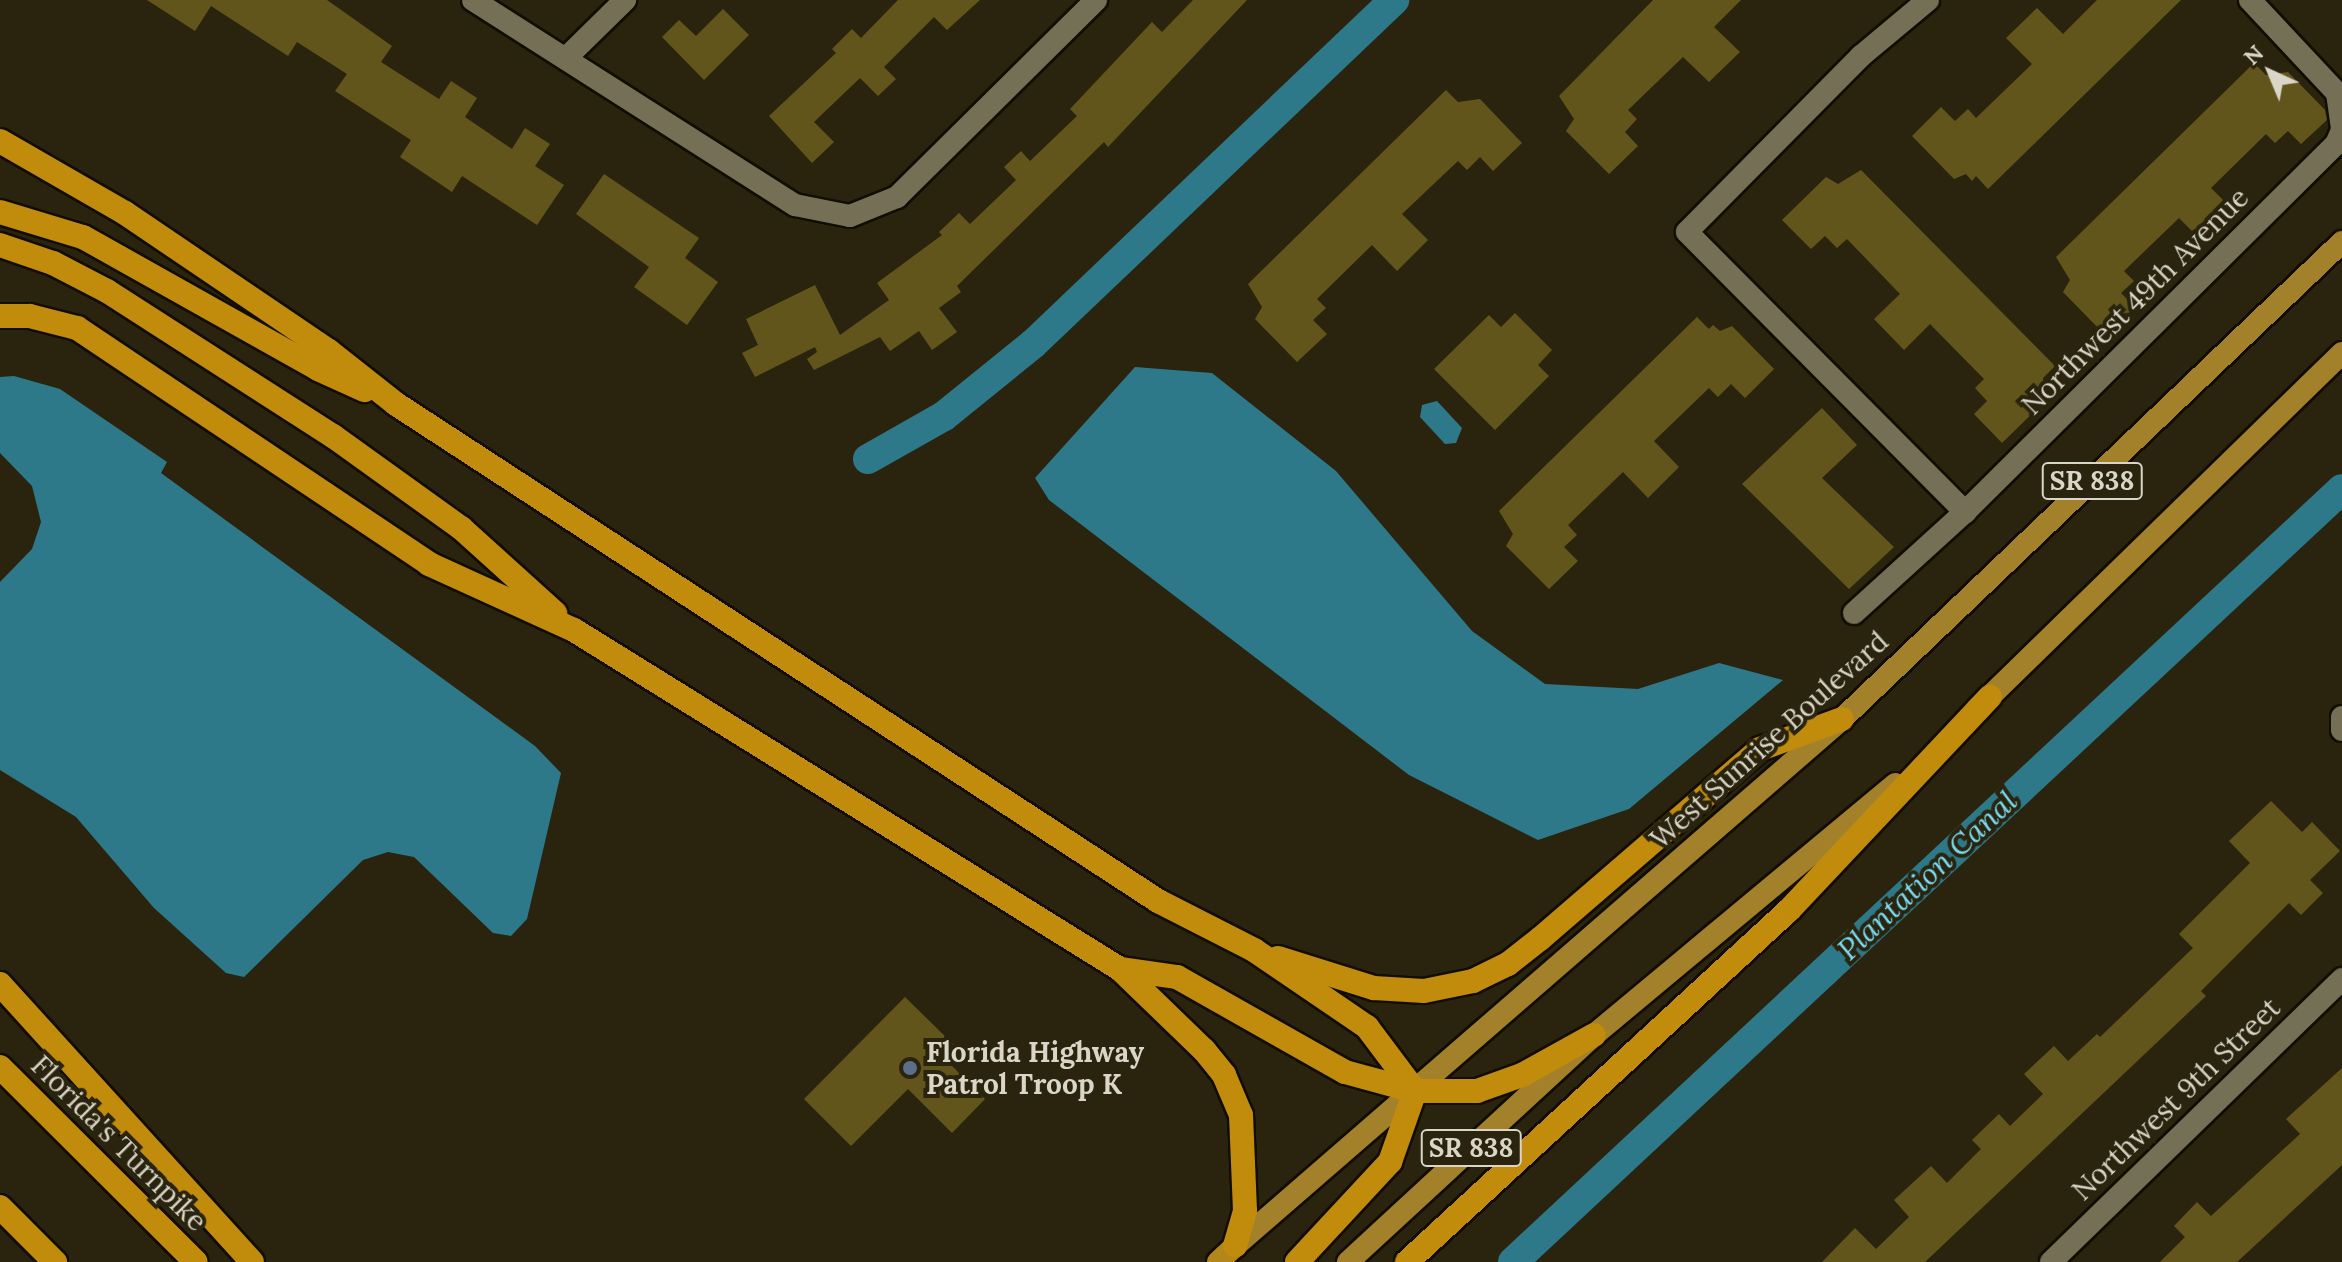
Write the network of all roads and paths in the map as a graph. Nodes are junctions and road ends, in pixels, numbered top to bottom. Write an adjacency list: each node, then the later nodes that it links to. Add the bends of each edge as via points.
1 (473, 0): 6 (street)
2 (625, 0): 6 (street)
3 (1096, 0): 6 (street, via 897,197 850,216 795,205)
4 (1928, 0): 15 (street, via 1861,56 1687,232)
5 (2250, 0): 7 (street, Northwest 49th Avenue, via 2337,93)
6 (566, 58)
7 (2342, 128): 15 (street, Northwest 49th Avenue, via 2336,144)
8 (0, 141): 14 (highway, via 125,213 329,351)
9 (0, 212): 14 (highway, via 83,237 318,369)
10 (2342, 242): 19 (main road, West Sunrise Boulevard / SR 838)
11 (0, 245): 17 (highway, via 53,263 107,291 333,436 461,528)
12 (0, 316): 17 (highway, via 30,316 77,328 429,564)
13 (2342, 353): 18 (main road, SR 838)
14 (396, 404): 20 (highway, via 1158,901)
15 (1965, 512): 16 (street, Northwest 49th Avenue)
16 (1854, 613)
17 (574, 630): 21 (highway)
18 (1990, 697): 24 (main road, SR 838, via 1847,826); 34 (highway, via 1789,910)
19 (1842, 719): 20 (highway, via 1760,749 1541,938 1508,964 1473,981 1424,991 1374,988); 26 (main road, West Sunrise Boulevard / SR 838)
20 (1254, 950): 26 (highway, via 1367,1027)
21 (1120, 969): 26 (highway, via 1177,977 1345,1072); 28 (highway, via 1204,1050 1224,1075 1241,1115 1245,1211)
22 (2342, 979): 35 (street, Northwest 9th Street)
23 (0, 984): 31 (highway)
24 (1594, 1035): 26 (highway, via 1522,1075 1477,1091); 33 (main road, SR 838)
25 (0, 1067): 30 (highway, Florida's Turnpike)
26 (1415, 1091): 28 (main road, West Sunrise Boulevard / SR 838); 32 (highway, via 1390,1162)
27 (0, 1207): 29 (highway)
28 (1226, 1254)
29 (55, 1262)
30 (196, 1262)
31 (252, 1262)
32 (1297, 1262)
33 (1348, 1262)
34 (1407, 1262)
35 (2051, 1262)

